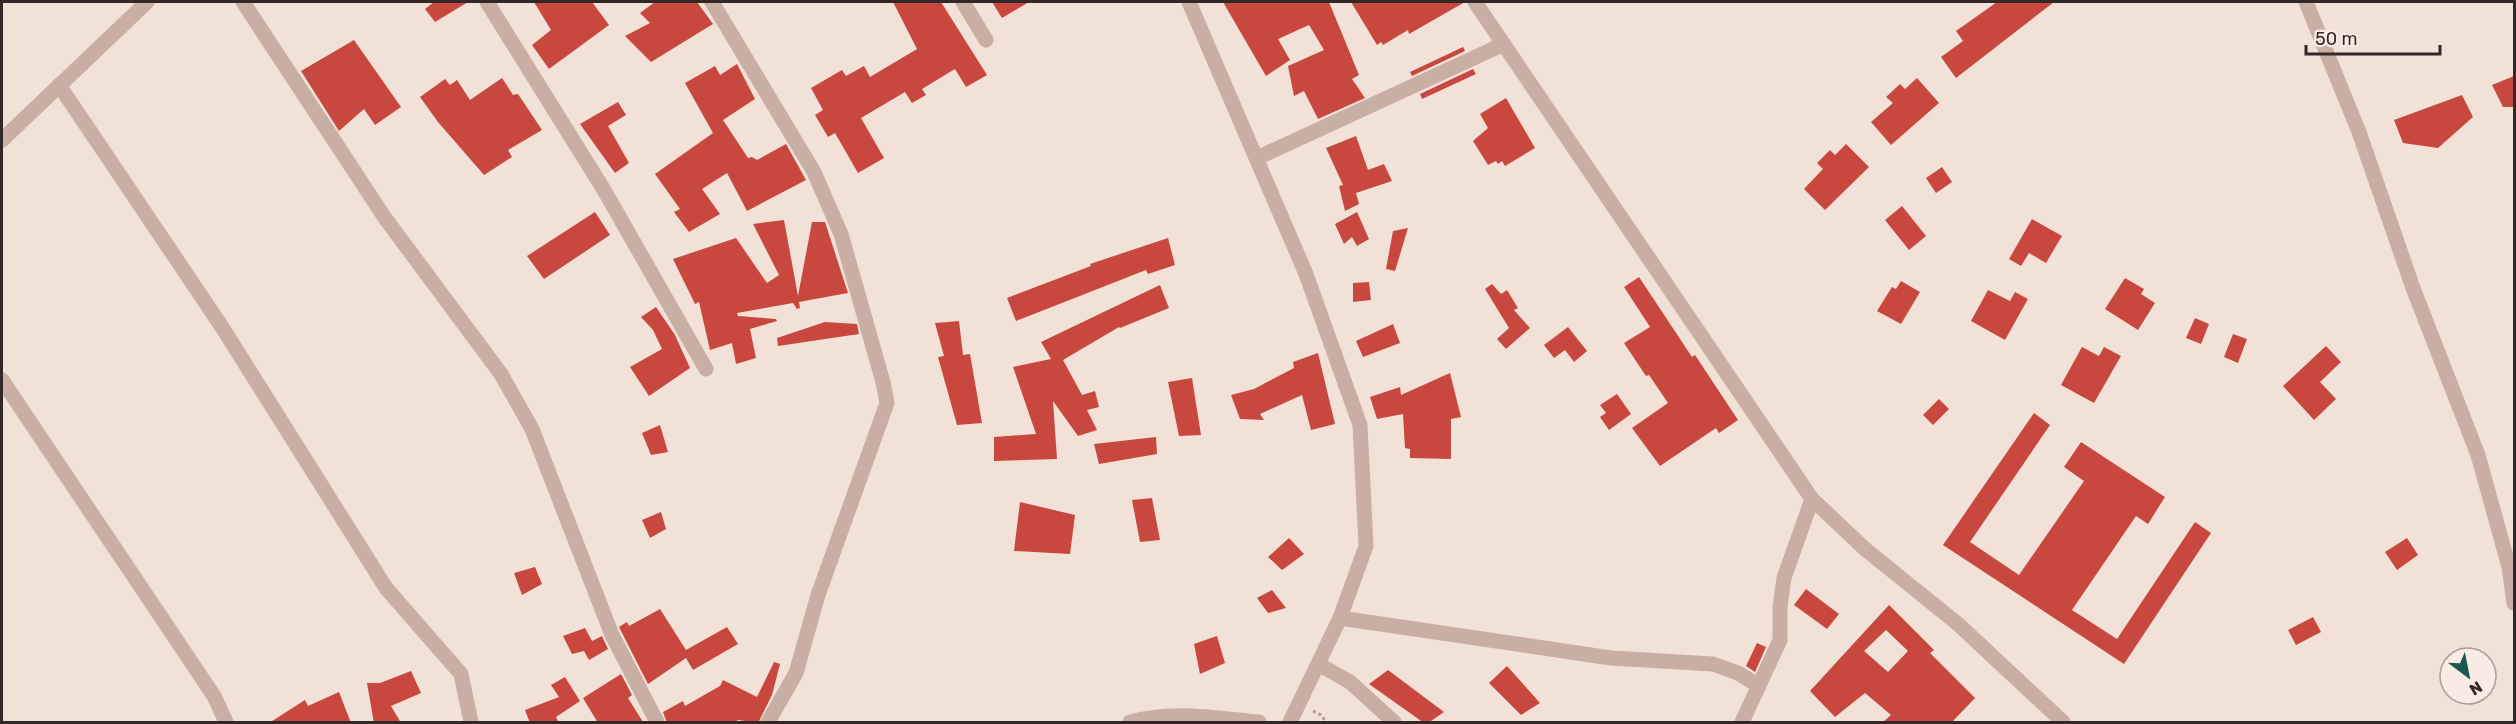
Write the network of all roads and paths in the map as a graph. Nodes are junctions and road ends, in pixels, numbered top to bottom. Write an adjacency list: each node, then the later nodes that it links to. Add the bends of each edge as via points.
1 (147, 2): 11 (street)
2 (243, 2): 23 (street, via 385,218 501,374 532,429 612,635)
3 (487, 2): 14 (street, via 604,190)
4 (712, 2): 24 (street, via 814,172 841,234 887,403 818,595 796,673)
5 (963, 2): 9 (street)
6 (1189, 2): 13 (street)
7 (1475, 2): 10 (street)
8 (2306, 2): 17 (street, via 2359,132 2478,455 2509,567)
9 (986, 40)
10 (1504, 44): 13 (street); 16 (street)
11 (59, 85): 12 (street); 22 (street, via 222,327 386,588 461,674)
12 (2, 140)
13 (1257, 158): 18 (street, via 1306,274 1360,425 1366,546)
14 (706, 369)
15 (2, 380): 21 (street, via 214,696)
16 (1812, 499): 20 (street, via 1784,578 1780,640); 30 (street, via 1865,549 1958,624)
17 (2514, 603)
18 (1340, 618): 19 (street); 20 (street, via 1611,658 1713,664)
19 (1318, 664): 27 (street); 28 (street, via 1350,682)
20 (1759, 686): 29 (street)
21 (226, 723)
22 (471, 723)
23 (657, 723)
24 (768, 723)
25 (1130, 723): 26 (street, via 1179,714)
26 (1259, 723)
27 (1290, 723)
28 (1394, 723)
29 (1742, 723)
30 (2064, 723)

